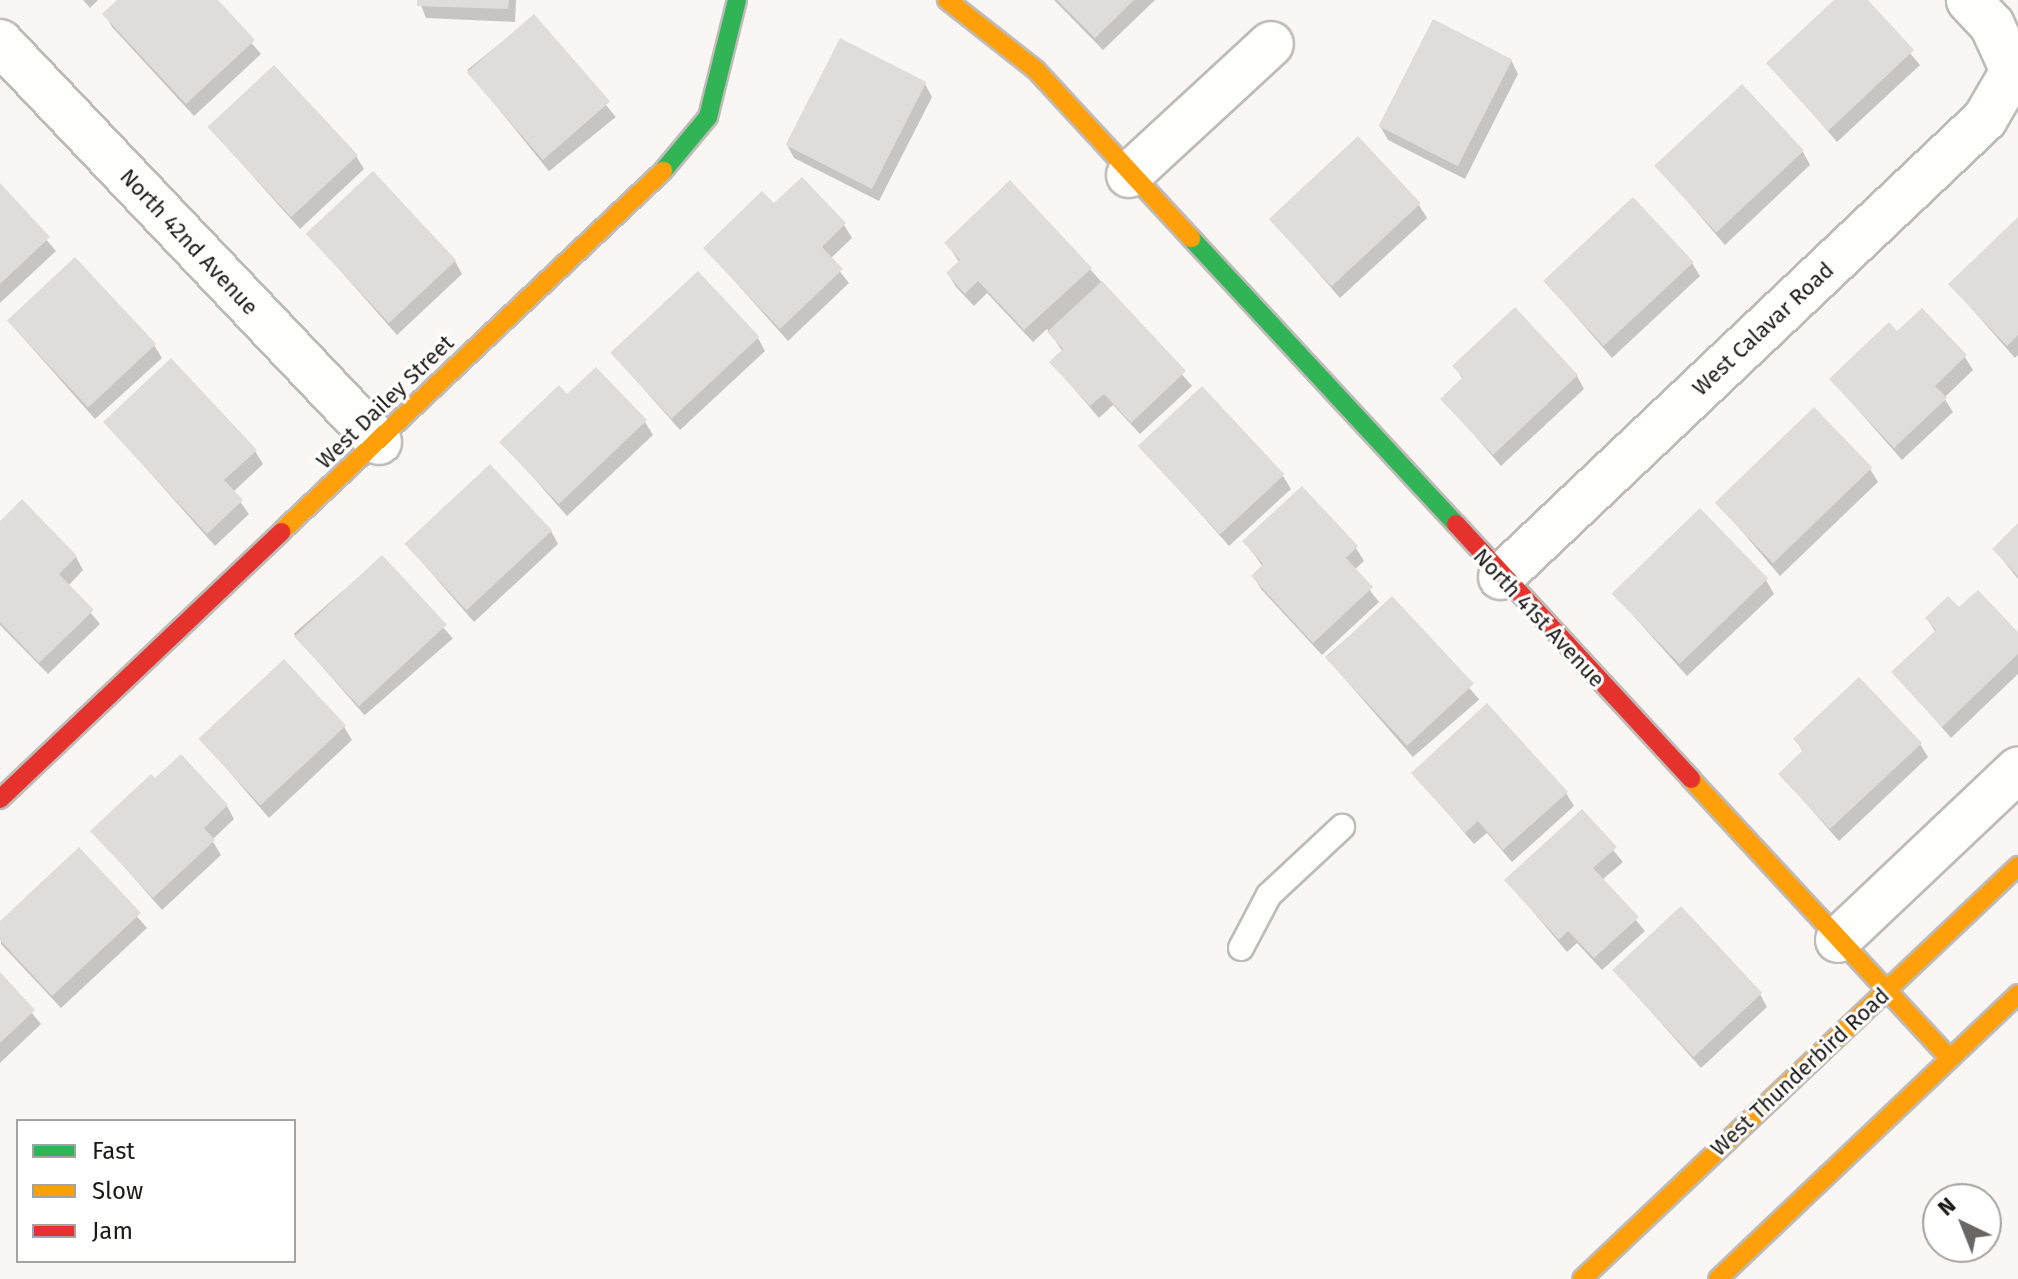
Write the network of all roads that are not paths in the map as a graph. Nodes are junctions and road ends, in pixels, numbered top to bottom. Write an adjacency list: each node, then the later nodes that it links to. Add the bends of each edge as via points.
1 (737, 0): 7 (street, West Dailey Street, via 708,117 679,156)
2 (947, 0): 6 (street, North 41st Avenue, via 1036,70)
3 (1969, 0): 8 (street, West Calavar Road, via 1992,25 2013,71 1985,119)
4 (0, 42): 7 (street, North 42nd Avenue)
5 (1271, 44): 6 (street)
6 (1129, 175): 8 (street, North 41st Avenue)
7 (379, 442): 10 (street, West Dailey Street)
8 (1501, 577): 13 (street, North 41st Avenue)
9 (2018, 770): 13 (street)
10 (0, 799)
11 (1342, 827): 14 (lane, via 1269,895)
12 (2018, 866): 15 (street, West Thunderbird Road)
13 (1838, 940): 15 (street, North 41st Avenue)
14 (1241, 948)
15 (1886, 990): 17 (street, North 41st Avenue); 18 (street, West Thunderbird Road)
16 (2018, 994): 17 (street)
17 (1950, 1059): 19 (street)
18 (1582, 1279)
19 (1718, 1279)

